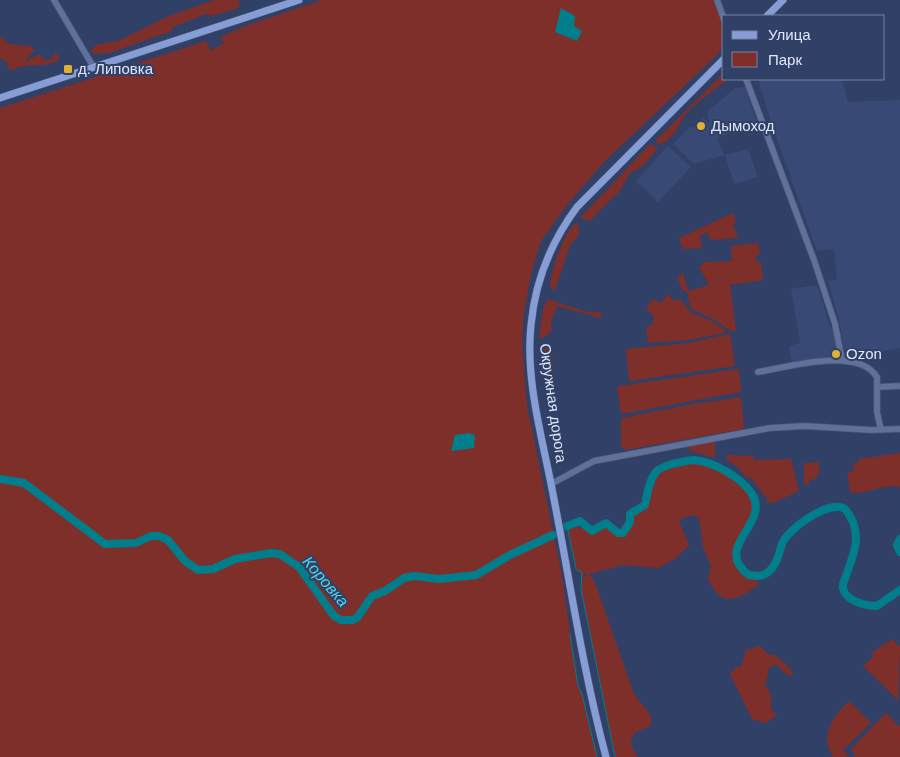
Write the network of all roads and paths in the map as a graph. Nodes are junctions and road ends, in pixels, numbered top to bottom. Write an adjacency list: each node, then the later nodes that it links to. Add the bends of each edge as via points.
1 (54, 0): 8 (street)
2 (299, 0): 8 (main road)
3 (717, 0): 5 (street)
4 (783, 0): 6 (main road)
5 (723, 15)
6 (768, 15)
7 (722, 61): 17 (main road, Окружная дорога, via 587,196 564,226 548,256 533,308 530,346 534,392)
8 (94, 68): 10 (main road)
9 (746, 80): 11 (street, via 814,260 835,324)
10 (0, 98)
11 (842, 360): 12 (street); 14 (street, via 870,369 877,377)
12 (758, 372)
13 (900, 386): 14 (street)
14 (877, 387): 16 (street)
15 (900, 429): 16 (street)
16 (881, 430): 17 (street, via 799,426 770,428 594,461)
17 (551, 484): 18 (main road, Окружная дорога)
18 (606, 757)

